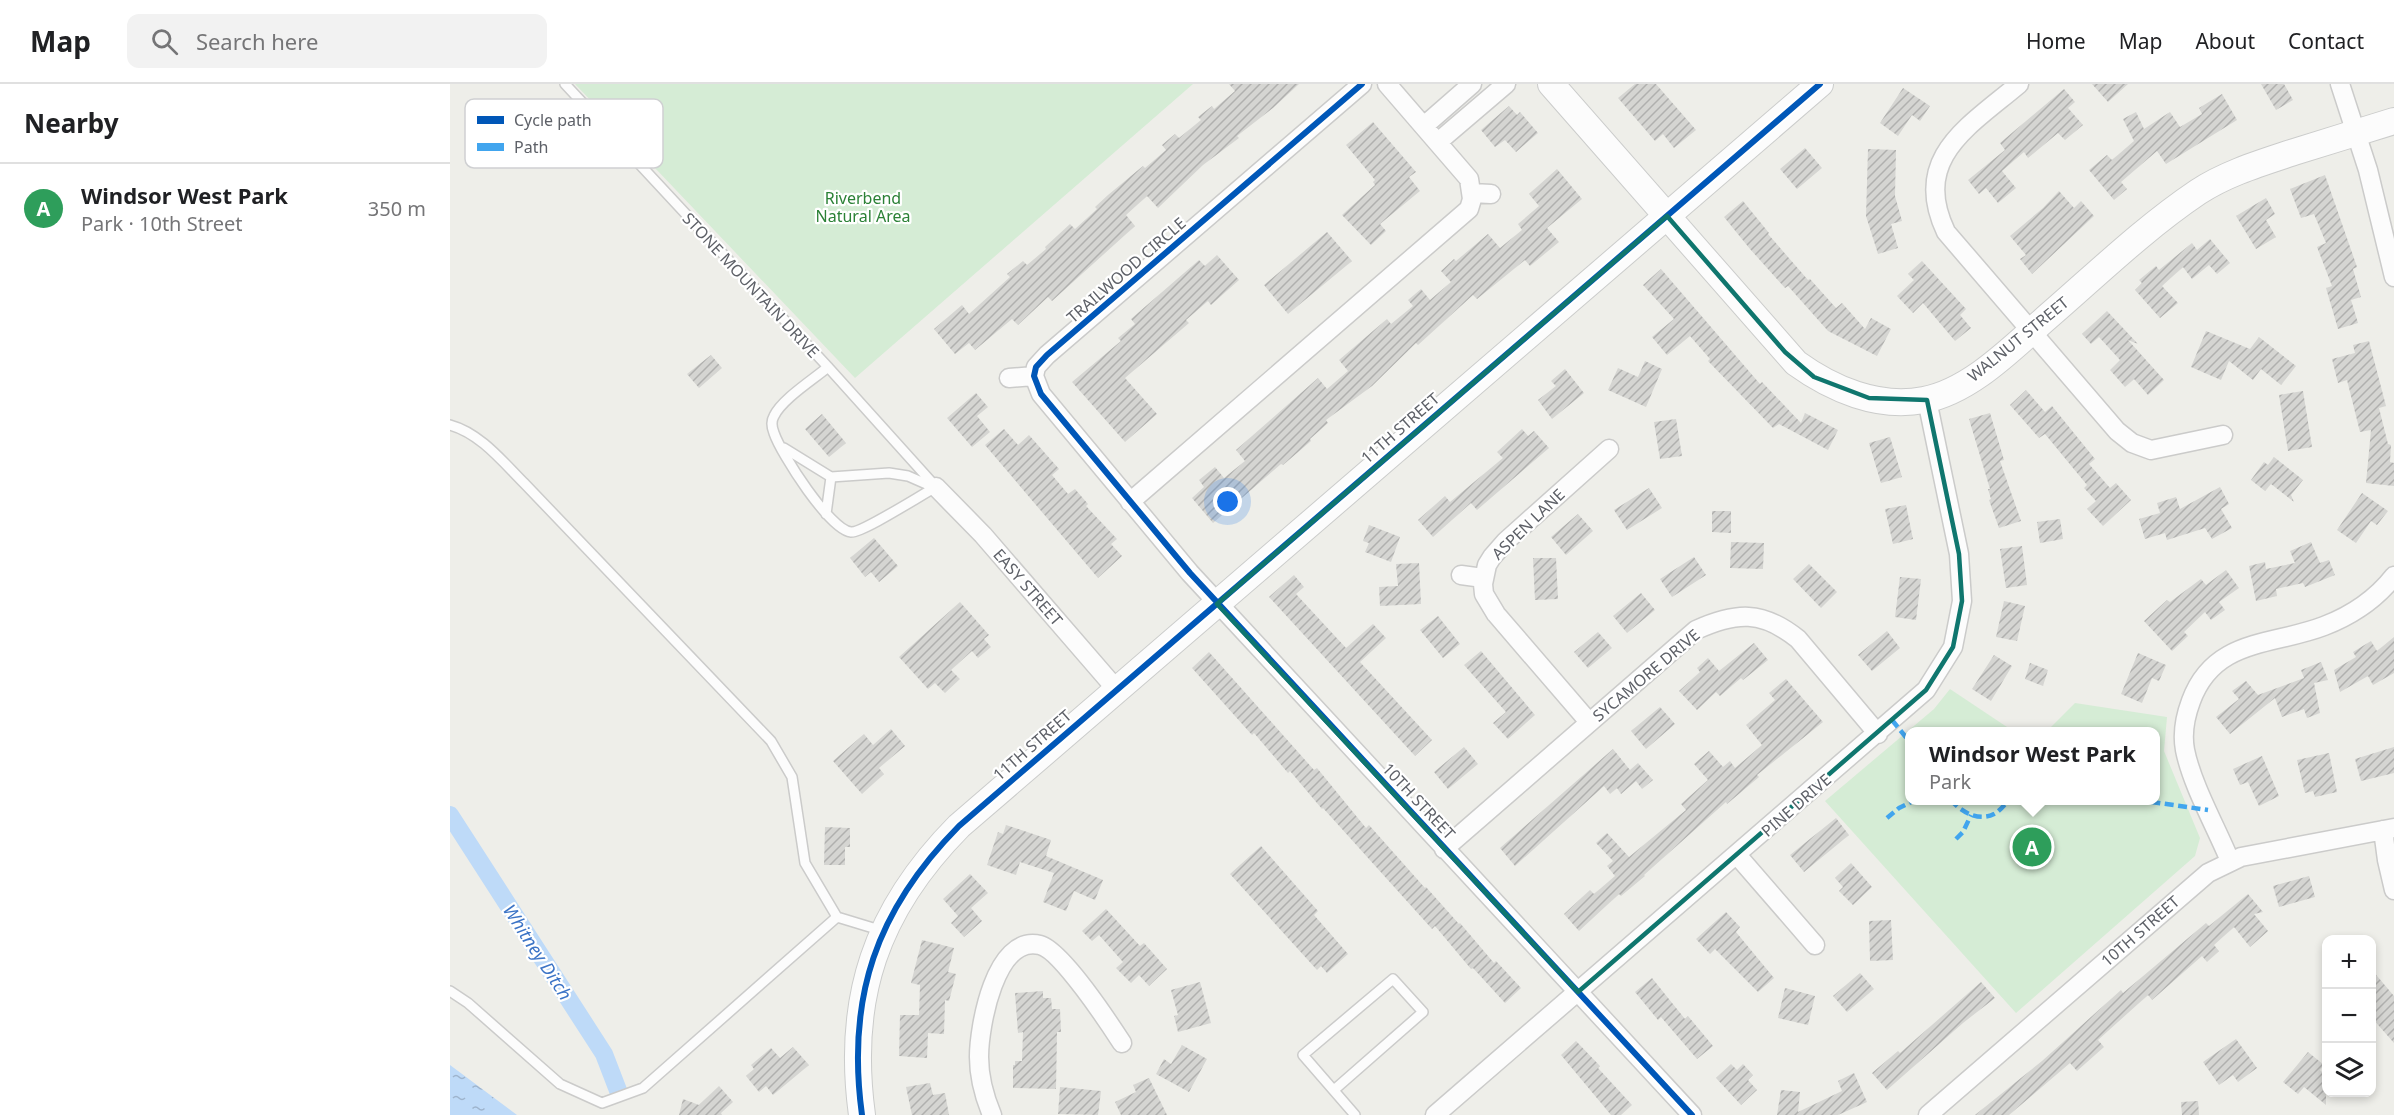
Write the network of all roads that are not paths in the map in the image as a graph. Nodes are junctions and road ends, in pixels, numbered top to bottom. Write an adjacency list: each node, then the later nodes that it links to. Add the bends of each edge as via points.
1 (564, 84): 10 (lane, STONE MOUNTAIN DRIVE)
2 (1362, 84): 22 (street, TRAILWOOD CIRCLE, via 1047,355 1036,367)
3 (1388, 84): 12 (street)
4 (1472, 84): 12 (street)
5 (1506, 84): 14 (street)
6 (1551, 84): 18 (street, WALNUT STREET)
7 (1820, 84): 18 (street, 11TH STREET)
8 (2019, 84): 20 (street, via 1950,146 1935,178 1935,198 1946,232)
9 (2340, 84): 13 (street)
10 (578, 99)
11 (2394, 121): 13 (street, WALNUT STREET)
12 (1424, 126): 14 (street)
13 (2356, 133): 19 (street); 20 (street, WALNUT STREET, via 2247,168 2200,191 2157,222)
14 (1438, 142): 16 (street, via 1469,179)
15 (642, 168): 21 (lane, STONE MOUNTAIN DRIVE)
16 (1472, 193): 17 (street); 31 (street, via 1465,213)
17 (1491, 195)
18 (1667, 216): 24 (street, WALNUT STREET, via 1805,370 1856,395); 36 (street, 11TH STREET)
19 (2394, 277)
20 (2031, 331): 24 (street, WALNUT STREET, via 1972,378); 26 (street, via 2117,431 2132,443 2151,450)
21 (828, 367): 27 (lane, via 774,415 773,433); 30 (lane, STONE MOUNTAIN DRIVE)
22 (1034, 376): 23 (street); 31 (street, via 1041,394)
23 (1009, 378)
24 (1927, 400): 39 (street, PINE DRIVE, via 1959,554 1962,601 1953,647 1946,660 1926,690)
25 (450, 425): 45 (lane, via 488,448 524,483 771,741 792,777 805,863)
26 (2223, 435)
27 (780, 445): 29 (lane); 32 (lane)
28 (1609, 449): 35 (street, ASPEN LANE, via 1506,541 1487,565)
29 (831, 477): 30 (lane, via 889,473); 32 (lane)
30 (936, 488): 32 (lane, via 859,531 843,530); 37 (street, EASY STREET, via 983,535)
31 (1130, 502): 36 (street, 10TH STREET)
32 (826, 514)
33 (1461, 575): 35 (street)
34 (2394, 576): 43 (street, via 2364,604 2338,620 2303,633 2252,644 2227,656 2203,678 2194,693 2185,720 2185,748)
35 (1483, 578): 38 (street, ASPEN LANE, via 1484,594 1496,614)
36 (1217, 604): 37 (street, 11TH STREET); 41 (street, 10TH STREET)
37 (1117, 690): 46 (street, 11TH STREET, via 958,826 914,877)
38 (1589, 722): 39 (street, SYCAMORE DRIVE, via 1696,630 1720,619 1744,615 1774,623 1798,639); 41 (street, SYCAMORE DRIVE)
39 (1878, 734): 42 (street, PINE DRIVE)
40 (2389, 829): 43 (street, 10TH STREET); 44 (street, via 2387,860)
41 (1444, 849): 49 (street, 10TH STREET)
42 (1737, 855): 47 (street); 49 (street, PINE DRIVE)
43 (2230, 861): 57 (street, 10TH STREET, via 2190,888)
44 (2394, 890)
45 (837, 917): 46 (lane); 48 (lane, via 642,1088 602,1103 560,1084)
46 (883, 931): 52 (street, via 867,975 860,1016 857,1065)
47 (1815, 945)
48 (450, 991)
49 (1578, 992): 55 (street, PINE DRIVE); 56 (street, 10TH STREET)
50 (1122, 1043): 53 (street, via 1090,995 1047,947 1034,944 1017,949 990,991 980,1034 981,1083)
51 (1334, 1090): 51 (lane, via 1423,1012 1393,979 1303,1055); 54 (lane)
52 (862, 1115)
53 (992, 1115)
54 (1355, 1115)
55 (1435, 1115)
56 (1692, 1115)
57 (1928, 1115)

